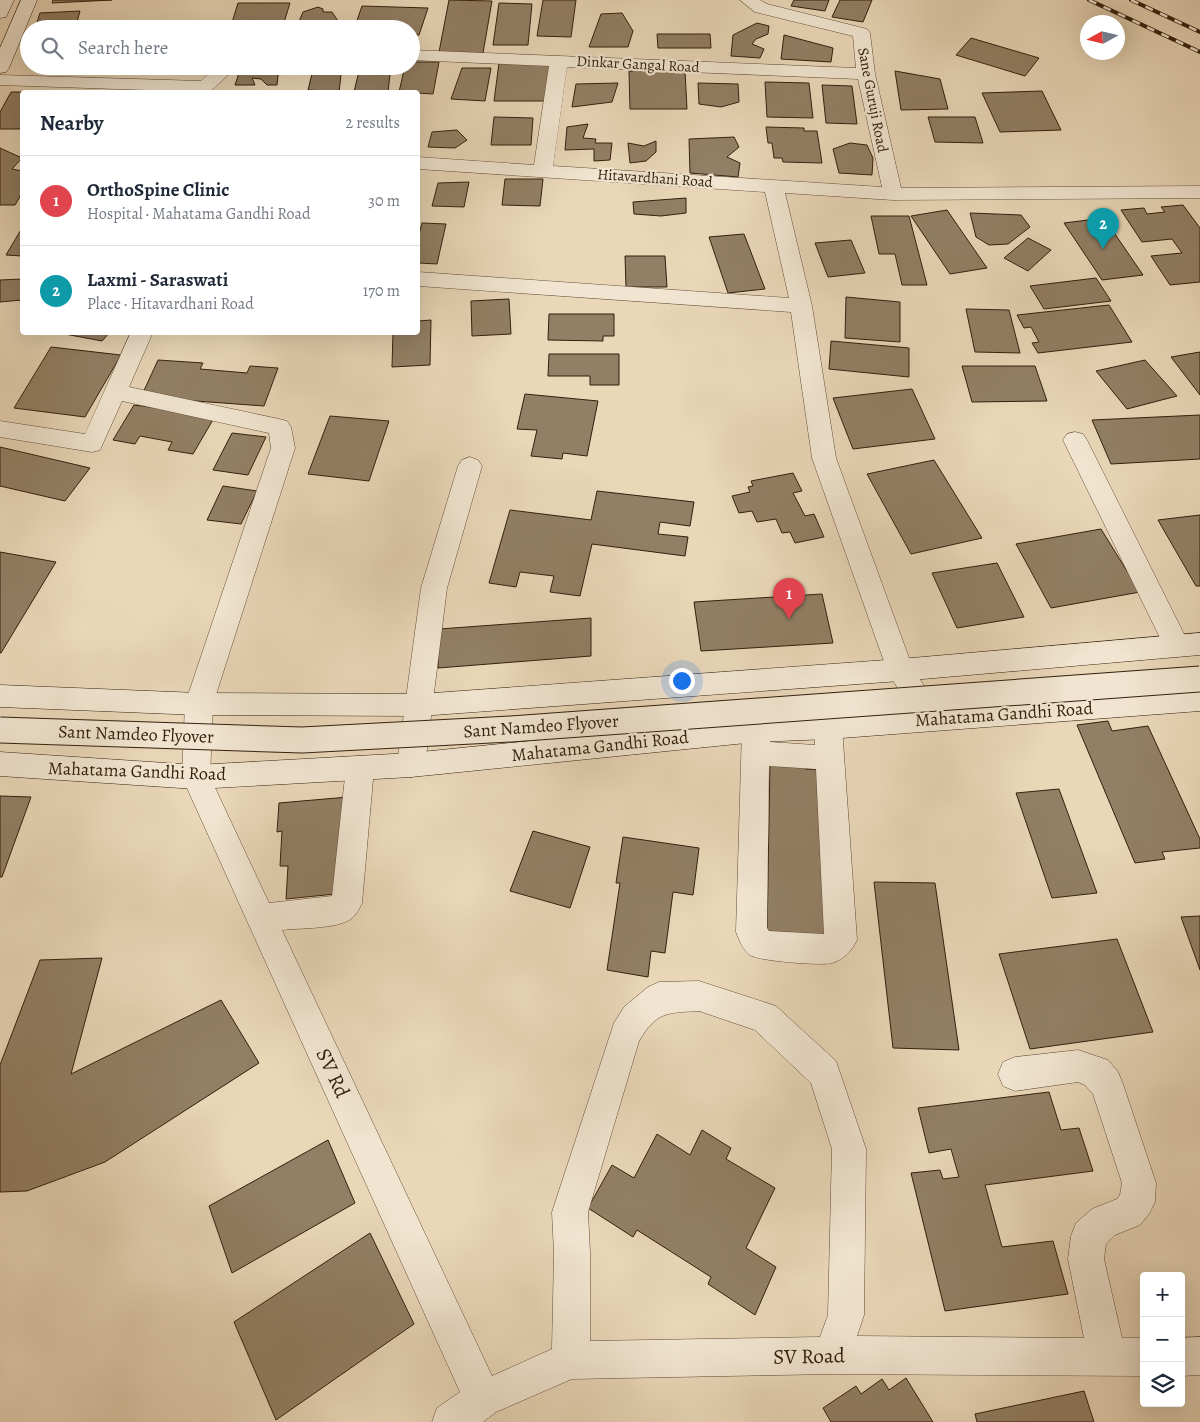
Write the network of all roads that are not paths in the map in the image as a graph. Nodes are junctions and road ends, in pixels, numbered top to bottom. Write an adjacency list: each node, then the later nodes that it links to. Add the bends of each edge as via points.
1 (6, 0): 4 (street)
2 (29, 0): 5 (street)
3 (748, 0): 10 (street, Sane Guruji Road, via 761,8 861,33)
4 (0, 13)
5 (20, 20)
6 (20, 21): 9 (street)
7 (420, 54): 8 (street, Dinkar Gangal Road)
8 (559, 61): 10 (street, Dinkar Gangal Road); 15 (street)
9 (0, 68)
10 (866, 74): 18 (street, Sane Guruji Road)
11 (220, 75): 13 (street)
12 (0, 80): 13 (street)
13 (206, 90)
14 (420, 163): 15 (street, Hitavardhani Road)
15 (543, 171): 16 (street, Hitavardhani Road)
16 (774, 186): 18 (street, Hitavardhani Road); 20 (street)
17 (1200, 192): 18 (street, Hitavardhani Road)
18 (893, 194)
19 (420, 279): 20 (street)
20 (802, 306): 27 (street, via 824,458)
21 (141, 335): 22 (street)
22 (116, 392): 23 (street, via 92,444); 31 (street, SV Rd, via 279,427 283,448)
23 (0, 429)
24 (1075, 440): 26 (street)
25 (470, 466): 32 (street, via 434,588)
26 (1189, 645): 27 (street)
27 (900, 670): 32 (street); 33 (street)
28 (1200, 680): 35 (street, Sant Namdeo Flyover, bridge, via 511,729 302,740)
29 (0, 696): 31 (street)
30 (1200, 700): 33 (street, Mahatama Gandhi Road)
31 (199, 704): 32 (street); 41 (street, SV Rd)
32 (420, 705): 39 (street)
33 (930, 719): 34 (street, Mahatama Gandhi Road)
34 (828, 727): 36 (street, Mahatama Gandhi Road); 37 (street)
35 (0, 730)
36 (757, 741): 37 (street); 37 (street, via 751,932 761,945 829,949 841,940); 39 (street, Mahatama Gandhi Road)
37 (830, 758)
38 (0, 764): 41 (street, Mahatama Gandhi Road)
39 (411, 765): 40 (street, Mahatama Gandhi Road)
40 (360, 768): 41 (street, Mahatama Gandhi Road); 42 (street, via 347,903 339,910)
41 (196, 777): 42 (street, SV Rd)
42 (261, 918): 50 (street, SV Rd)
43 (1015, 1074): 47 (street, via 1078,1066 1096,1072 1106,1084 1139,1183 1138,1202 1128,1213 1104,1221 1089,1236 1086,1259)
44 (832, 1355): 47 (street, SV Road); 49 (street, SV Road); 49 (street, via 846,1315 849,1149 824,1073 765,1016 699,996 659,998 634,1018 626,1034 570,1212)
45 (1185, 1356): 46 (street)
46 (1200, 1356)
47 (1107, 1357): 48 (street, SV Road)
48 (1140, 1357)
49 (570, 1360): 50 (street, SV Road)
50 (483, 1399): 51 (street)
51 (451, 1422)

